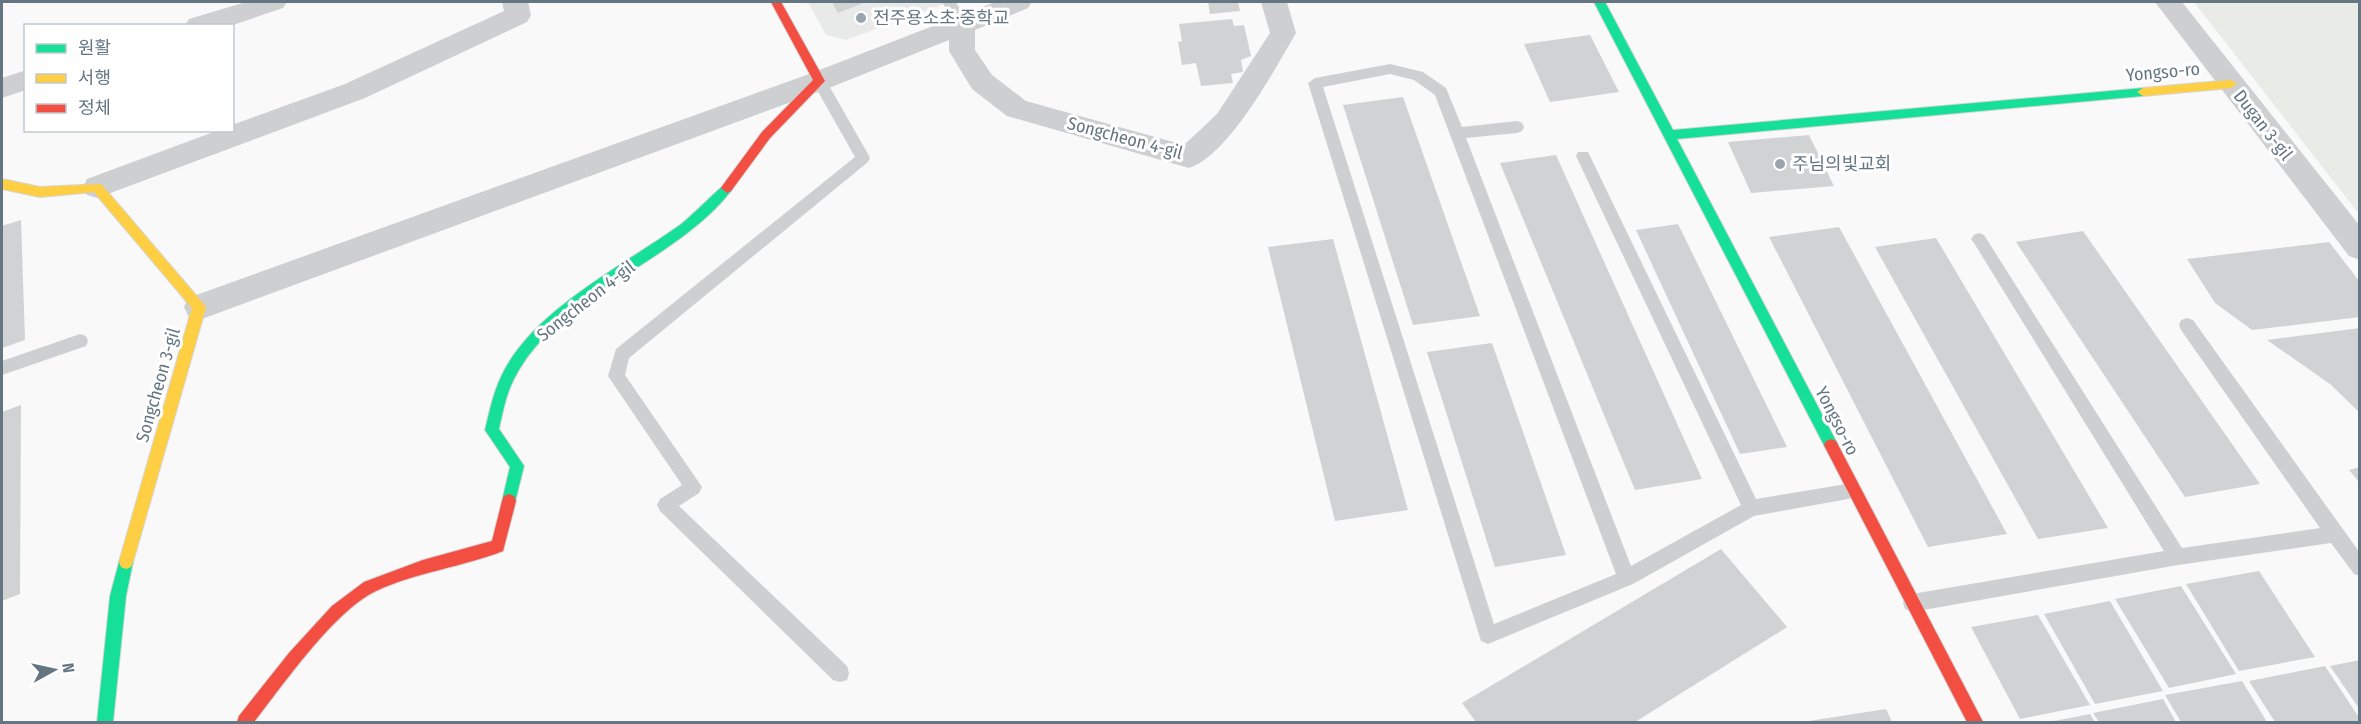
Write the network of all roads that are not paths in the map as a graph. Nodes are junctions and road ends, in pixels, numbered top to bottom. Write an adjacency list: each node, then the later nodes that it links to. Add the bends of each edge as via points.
1 (274, 2): 9 (street)
2 (515, 2): 19 (street, via 518,15 356,91)
3 (776, 2): 11 (street)
4 (1020, 2): 8 (street, Songcheon 4-gil)
5 (1274, 2): 8 (street, Songcheon 4-gil, via 1283,33 1227,121 1189,157 1017,109 982,82 962,51)
6 (1600, 2): 16 (street, Yongso-ro)
7 (2168, 2): 12 (street, Dugan 3-gil)
8 (956, 13): 11 (street, Songcheon 4-gil)
9 (204, 24)
10 (24, 81): 13 (street)
11 (819, 81): 22 (street, Songcheon 4-gil); 33 (lane, via 863,158 622,354 616,376 693,487 666,505); 35 (street, Songcheon 4-gil, via 766,135 720,198 543,330 520,358 500,393 492,430 517,466 498,546 369,587 337,611 294,658)
12 (2231, 84): 16 (street, Yongso-ro); 21 (street, Dugan 3-gil)
13 (2, 88)
14 (1517, 127): 15 (lane)
15 (1458, 133): 31 (lane); 31 (lane, via 1442,92 1418,76 1390,69 1314,83 1488,636)
16 (1669, 135): 26 (street, Yongso-ro)
17 (1583, 156): 27 (lane)
18 (2, 184): 19 (street, via 40,192)
19 (97, 187): 22 (street)
20 (1979, 239): 29 (lane)
21 (2360, 248)
22 (199, 307): 34 (street, Songcheon 3-gil, via 118,596)
23 (2187, 325): 28 (lane)
24 (80, 341): 25 (lane)
25 (2, 368)
26 (1853, 491): 27 (lane); 32 (street, Yongso-ro)
27 (1751, 508): 31 (lane)
28 (2335, 534): 29 (lane); 30 (lane)
29 (2178, 557): 32 (lane)
30 (2360, 567)
31 (1627, 578)
32 (1912, 603): 36 (street, Yongso-ro)
33 (840, 673)
34 (105, 723)
35 (245, 723)
36 (1976, 723)

